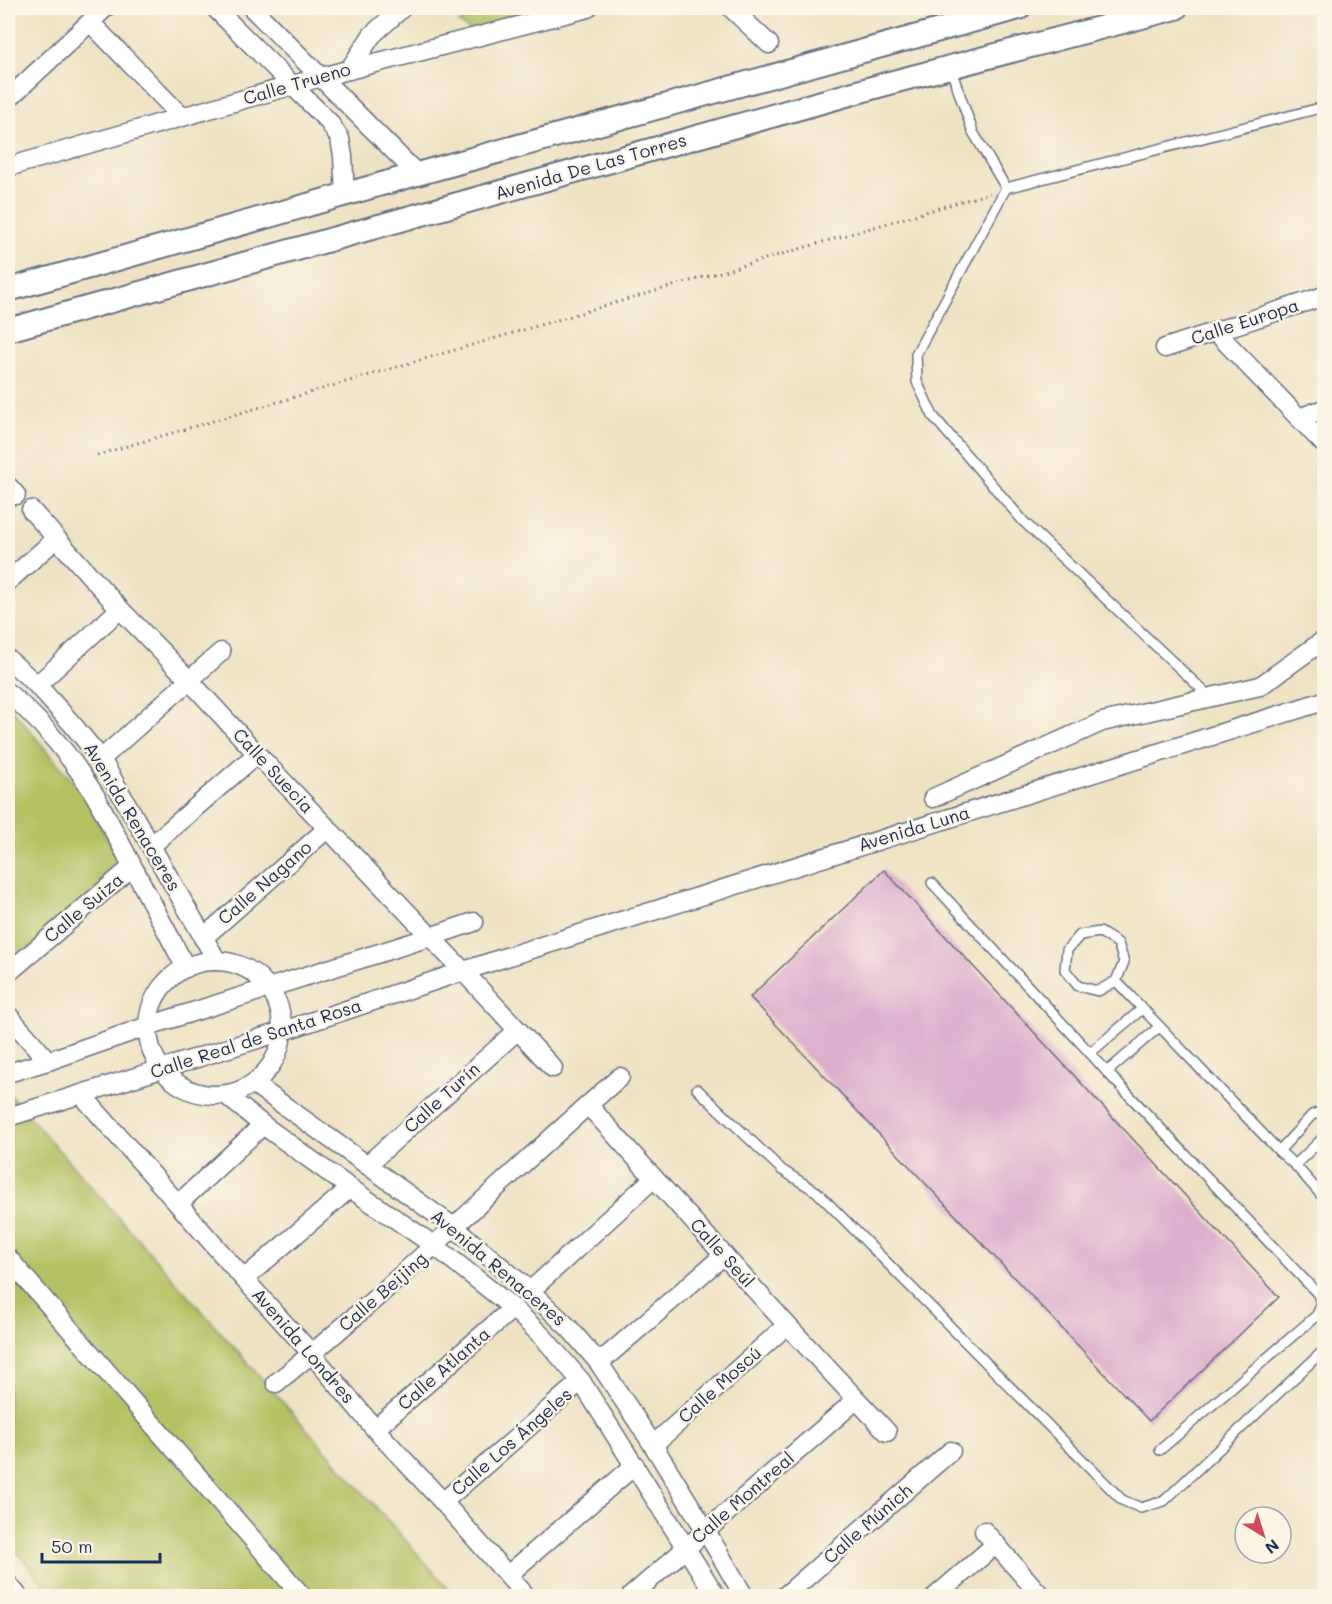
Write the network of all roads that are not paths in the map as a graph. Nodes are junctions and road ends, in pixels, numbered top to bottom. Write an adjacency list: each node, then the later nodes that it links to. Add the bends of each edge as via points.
1 (105, 8): 9 (street)
2 (214, 8): 14 (street)
3 (402, 8): 12 (street, via 372,35)
4 (585, 8): 12 (street, Calle Trueno)
5 (731, 8): 10 (street)
6 (1019, 8): 19 (street)
7 (1176, 8): 11 (street, Avenida De Las Torres)
8 (257, 9): 13 (street)
9 (90, 22): 15 (street); 17 (street)
10 (769, 44)
11 (950, 67): 20 (lane, via 973,132); 24 (street, Avenida De Las Torres)
12 (349, 70): 13 (street, Calle Trueno)
13 (321, 77): 14 (street, Calle Trueno); 19 (street)
14 (293, 85): 17 (street, Calle Trueno); 21 (street, via 340,139)
15 (8, 99)
16 (1324, 107): 20 (lane)
17 (182, 117): 18 (street, Calle Trueno)
18 (8, 167)
19 (417, 174): 21 (street)
20 (1006, 188): 40 (lane, via 916,354 917,382 933,416 1024,522)
21 (345, 195): 22 (street)
22 (8, 290)
23 (1324, 296): 25 (street, Calle Europa)
24 (8, 330)
25 (1216, 332): 26 (street, Calle Europa); 28 (street)
26 (1165, 348)
27 (1324, 409): 28 (street)
28 (1299, 418): 29 (street)
29 (1324, 444)
30 (31, 510): 31 (street, Calle Suecia)
31 (56, 539): 32 (street); 33 (street, Calle Suecia)
32 (8, 581)
33 (120, 609): 37 (street, Calle Suecia); 38 (street)
34 (1324, 640): 40 (street, via 1260,686)
35 (221, 652): 37 (street)
36 (8, 659): 38 (street, Avenida Renaceres)
37 (190, 681): 42 (street, Calle Suecia); 43 (street)
38 (37, 685): 43 (street, Avenida Renaceres)
39 (8, 693): 47 (street, Avenida Renaceres, via 43,726 81,772)
40 (1210, 697): 44 (street, via 1102,722)
41 (1324, 701): 52 (street, Avenida Luna)
42 (257, 754): 45 (street, Calle Suecia); 46 (street)
43 (101, 759): 46 (street, Avenida Renaceres)
44 (933, 798)
45 (328, 828): 50 (street, Calle Suecia); 51 (street, Calle Nagano)
46 (151, 846): 51 (street, Avenida Renaceres)
47 (132, 867): 54 (street, Avenida Renaceres); 56 (street, Calle Suiza)
48 (932, 883): 65 (lane)
49 (474, 922): 50 (street)
50 (430, 937): 55 (street, Calle Suecia); 58 (street)
51 (203, 938): 53 (street, Avenida Renaceres)
52 (503, 958): 55 (street, Calle Real de Santa Rosa)
53 (217, 961): 54 (street); 58 (street, via 237,964 255,973)
54 (186, 968): 61 (street, via 173,976 155,998)
55 (464, 970): 63 (street, Calle Suecia); 64 (street, Calle Real de Santa Rosa)
56 (8, 973)
57 (1116, 981): 57 (lane, via 1098,990 1078,986 1065,970 1067,950 1080,935 1100,932 1118,943 1124,962); 59 (lane)
58 (269, 987): 61 (street); 64 (street, via 280,1008)
59 (1142, 1009): 62 (lane); 65 (lane)
60 (8, 1015): 66 (street)
61 (148, 1026): 66 (street); 68 (street, via 153,1056)
62 (1159, 1027): 69 (lane); 81 (lane)
63 (518, 1030): 67 (street, Calle Suecia); 82 (street, Calle Turín)
64 (283, 1031): 68 (street, Calle Real de Santa Rosa); 72 (street, via 269,1070)
65 (1090, 1053): 69 (lane)
66 (48, 1061): 70 (street)
67 (553, 1068)
68 (161, 1069): 74 (street, Calle Real de Santa Rosa); 75 (street, via 190,1091 207,1096)
69 (1107, 1072): 105 (lane, via 1317,1293 1322,1304 1317,1315)
70 (8, 1073)
71 (620, 1077): 76 (street, Calle Beijing)
72 (254, 1084): 75 (street); 82 (street, Avenida Renaceres)
73 (697, 1089): 96 (lane, via 782,1170 817,1192 1122,1500 1141,1508 1164,1501)
74 (82, 1095): 78 (street, Calle Real de Santa Rosa); 87 (street, Avenida Londres)
75 (226, 1095): 79 (street, Avenida Renaceres)
76 (588, 1105): 84 (street, Calle Seúl); 88 (street, Calle Beijing)
77 (1324, 1111): 81 (lane, via 1312,1114)
78 (8, 1117)
79 (263, 1125): 85 (street, Avenida Renaceres); 87 (street)
80 (1324, 1137): 83 (lane)
81 (1279, 1151): 83 (lane)
82 (367, 1165): 88 (street, Avenida Renaceres)
83 (1295, 1165): 86 (lane)
84 (654, 1178): 90 (street, Calle Seúl); 93 (street)
85 (350, 1188): 89 (street, Avenida Renaceres); 92 (street)
86 (1324, 1198)
87 (178, 1204): 92 (street, Avenida Londres)
88 (454, 1228): 89 (street, Calle Beijing); 93 (street, Avenida Renaceres)
89 (435, 1246): 94 (street, Avenida Renaceres); 97 (street, Calle Beijing)
90 (724, 1255): 95 (street, Calle Seúl); 98 (street)
91 (8, 1258): 114 (street)
92 (244, 1280): 97 (street, Avenida Londres)
93 (530, 1291): 98 (street, Avenida Renaceres)
94 (513, 1308): 99 (street, Avenida Renaceres); 102 (street, Calle Atlanta)
95 (787, 1325): 101 (street, Calle Seúl); 104 (street, Calle Moscú)
96 (1324, 1350)
97 (312, 1354): 100 (street, Calle Beijing); 102 (street, Avenida Londres)
98 (600, 1364): 104 (street, Avenida Renaceres)
99 (581, 1381): 107 (street, Avenida Renaceres); 108 (street, Calle Los Ángeles)
100 (276, 1383)
101 (856, 1400): 103 (street, Calle Seúl); 109 (street, Calle Montreal)
102 (375, 1429): 108 (street, Avenida Londres)
103 (887, 1432)
104 (653, 1445): 109 (street, Avenida Renaceres)
105 (1160, 1450)
106 (951, 1451): 119 (street, Calle Múnich)
107 (635, 1465): 110 (street, Avenida Renaceres); 111 (street)
108 (443, 1502): 111 (street, Avenida Londres)
109 (706, 1531): 110 (street, Calle Montreal); 118 (street, Avenida Renaceres)
110 (686, 1548): 116 (street, Calle Montreal); 117 (street, Avenida Renaceres)
111 (508, 1575): 115 (street, Avenida Londres)
112 (8, 1584): 113 (street)
113 (18, 1596)
114 (302, 1596)
115 (526, 1596)
116 (631, 1596)
117 (716, 1596)
118 (744, 1596)
119 (785, 1596)
120 (936, 1596): 121 (street, via 990,1538)
121 (1041, 1596)

